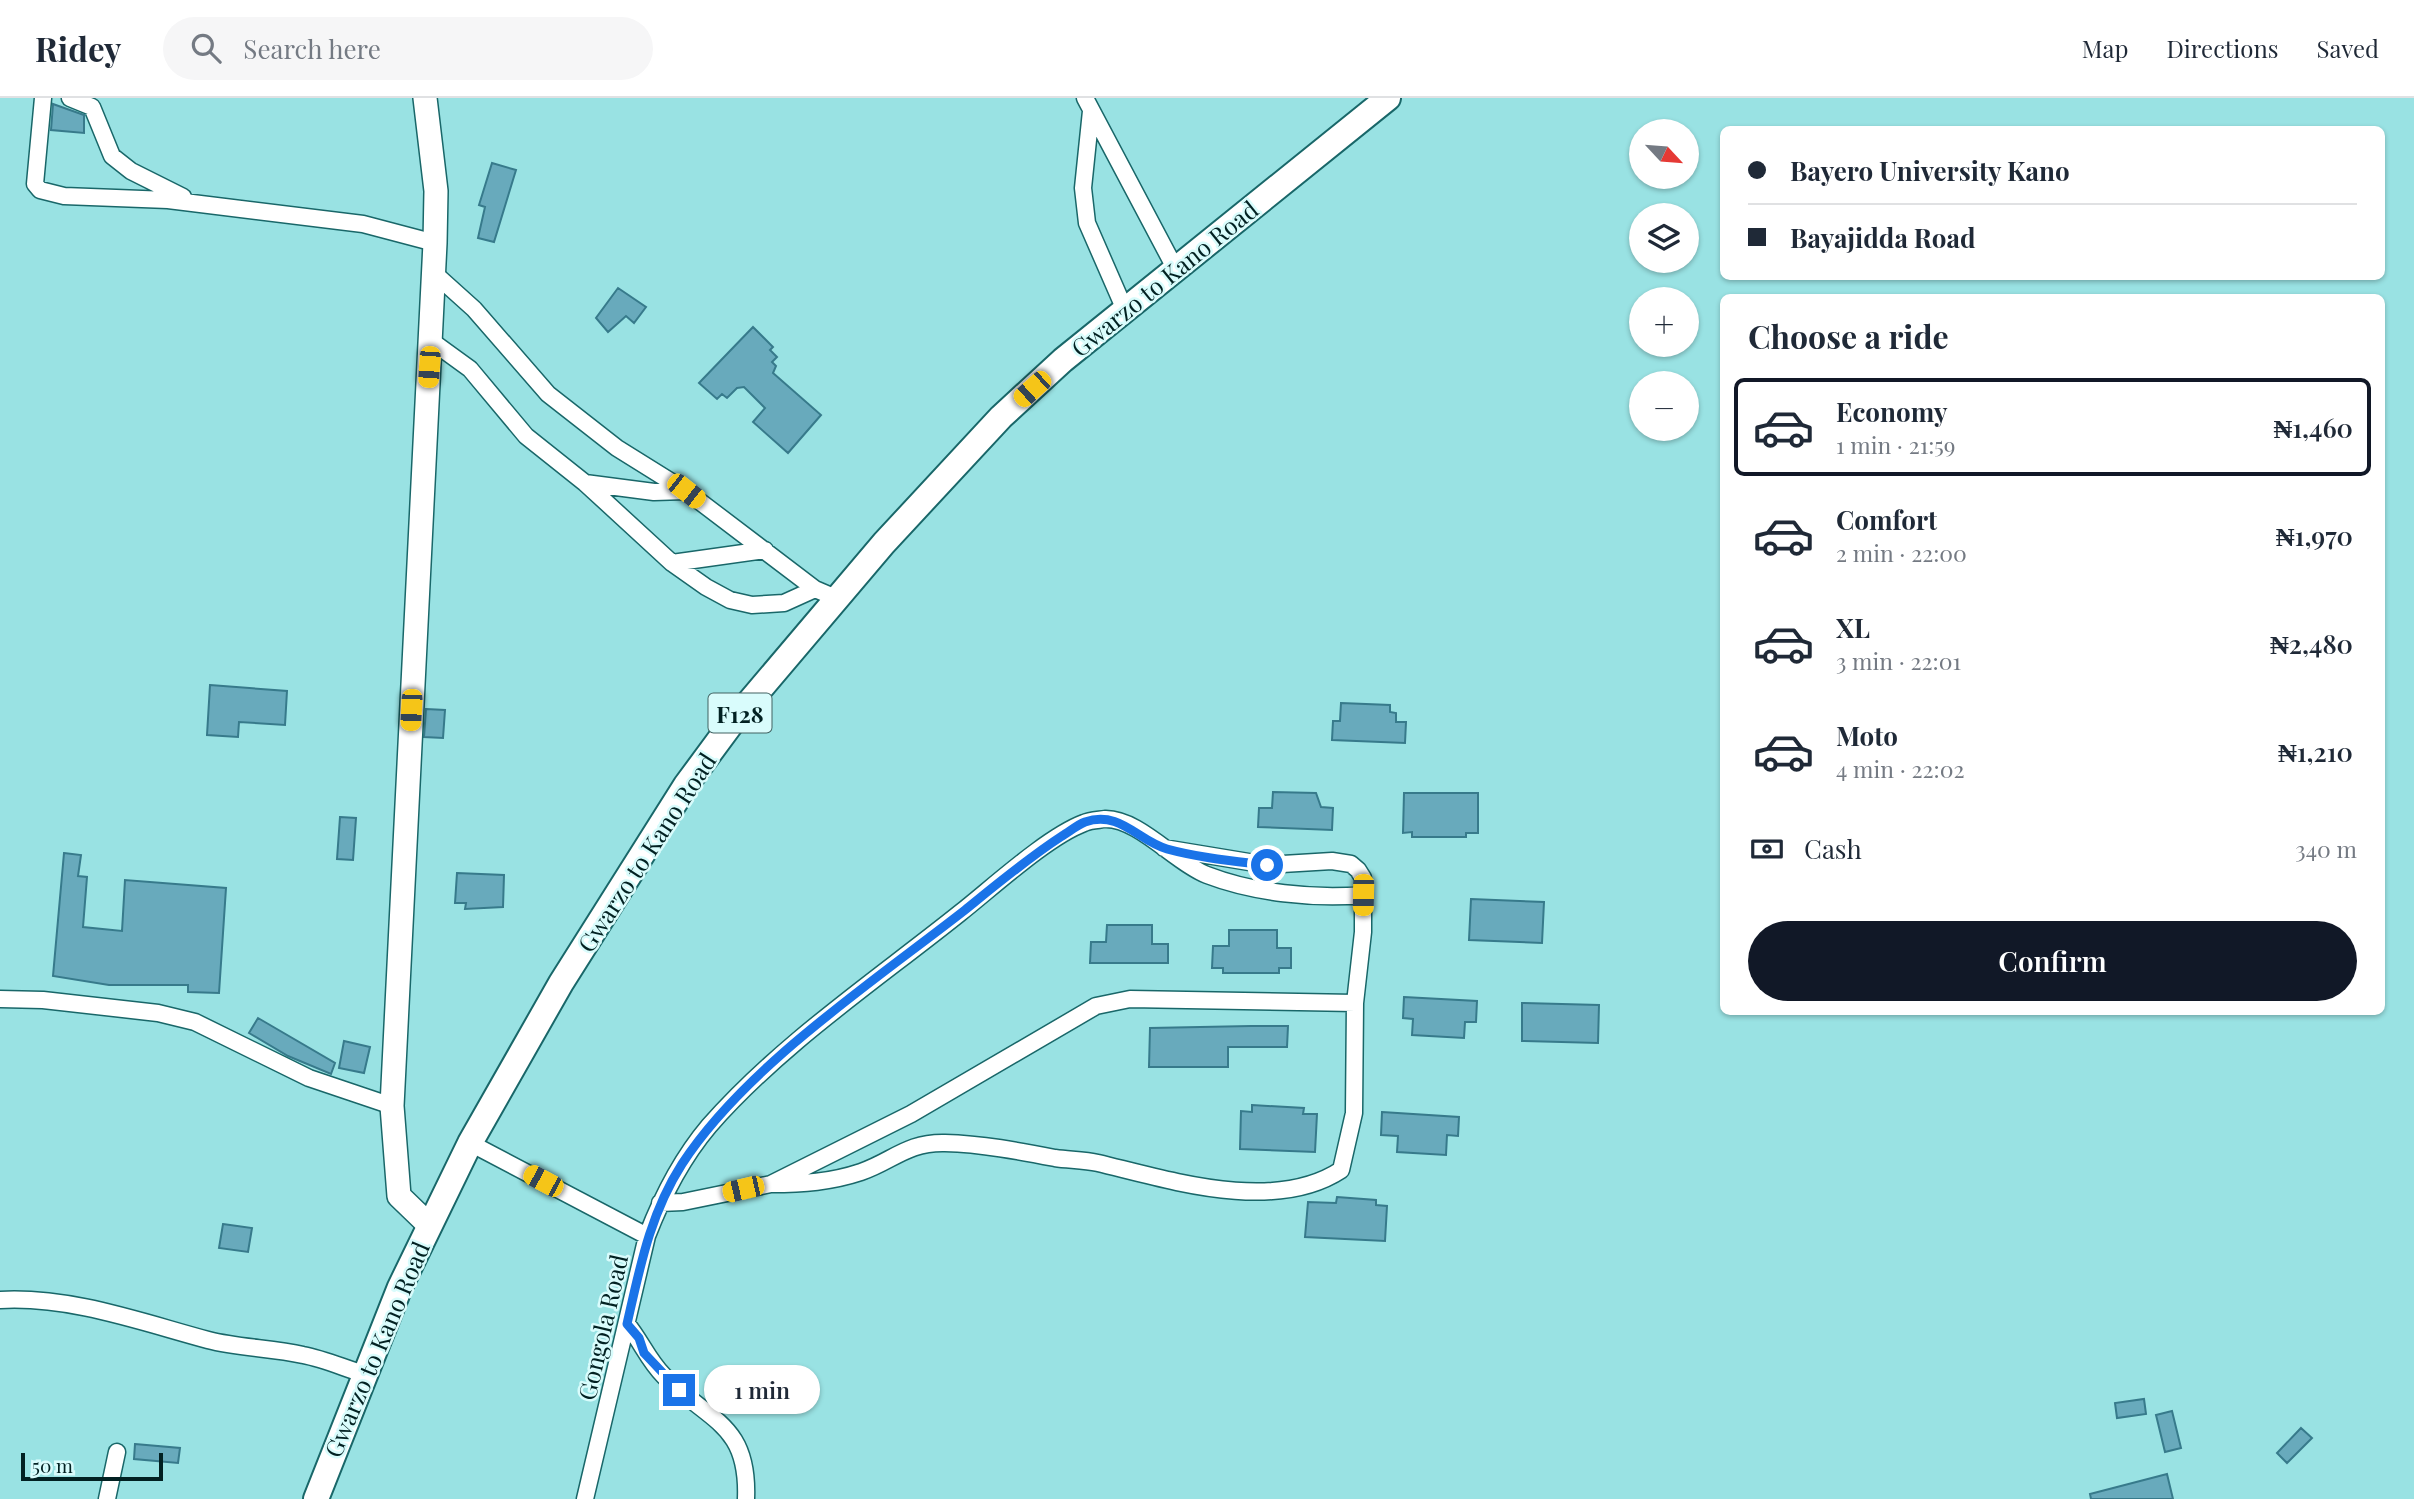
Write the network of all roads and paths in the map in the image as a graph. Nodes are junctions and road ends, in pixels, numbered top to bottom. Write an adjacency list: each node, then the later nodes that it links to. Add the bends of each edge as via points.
1 (43, 98): 6 (street, via 35,184 40,190 76,197)
2 (70, 98): 6 (street, via 92,107 112,156 131,171)
3 (425, 98): 7 (street, via 436,191)
4 (1388, 98): 8 (main road, Gwarzo to Kano Road / F128)
5 (1088, 104): 8 (street); 10 (street, via 1083,188 1087,223)
6 (198, 204): 7 (street, via 363,224)
7 (435, 243): 9 (street)
8 (1175, 268): 10 (main road, Gwarzo to Kano Road / F128)
9 (434, 273): 11 (street); 13 (street, via 474,309 548,394 617,448)
10 (1125, 310): 16 (main road, Gwarzo to Kano Road / F128, via 1001,417)
11 (430, 340): 12 (street, via 470,369 526,436); 21 (street)
12 (585, 483): 13 (street, via 654,492); 15 (street)
13 (686, 491): 14 (street)
14 (765, 550): 15 (street); 16 (street)
15 (672, 564): 16 (street, via 730,600 752,605)
16 (826, 593): 22 (main road, Gwarzo to Kano Road / F128, via 686,785 561,983)
17 (1164, 848): 18 (street, via 1206,874 1236,883 1302,894); 18 (street, via 1267,865 1351,864 1363,878); 24 (street, via 1135,829 1108,819 1084,822 1035,853 758,1077 708,1127)
18 (1363, 895): 20 (street)
19 (0, 999): 21 (street, via 158,1013 195,1022 309,1078)
20 (1355, 1003): 23 (street, via 1130,999 1096,1006 911,1114); 23 (street, via 1354,1113 1341,1170 1323,1182 1256,1191 1210,1189 1096,1163 983,1146 924,1143 838,1178)
21 (392, 1106): 25 (street, via 399,1196)
22 (470, 1143): 25 (main road, Gwarzo to Kano Road / F128); 26 (street, Gongola Road)
23 (771, 1184): 24 (street)
24 (660, 1203): 26 (street)
25 (428, 1224): 29 (main road, Gwarzo to Kano Road / F128)
26 (647, 1236): 28 (street, Gongola Road)
27 (0, 1300): 29 (street, via 58,1303 210,1340 304,1355)
28 (627, 1324): 33 (street, Gongola Road); 34 (street, via 665,1377 726,1427 743,1453)
29 (364, 1374): 32 (main road, Gwarzo to Kano Road / F128)
30 (117, 1452): 31 (street)
31 (107, 1499)
32 (316, 1499)
33 (585, 1499)
34 (746, 1499)

